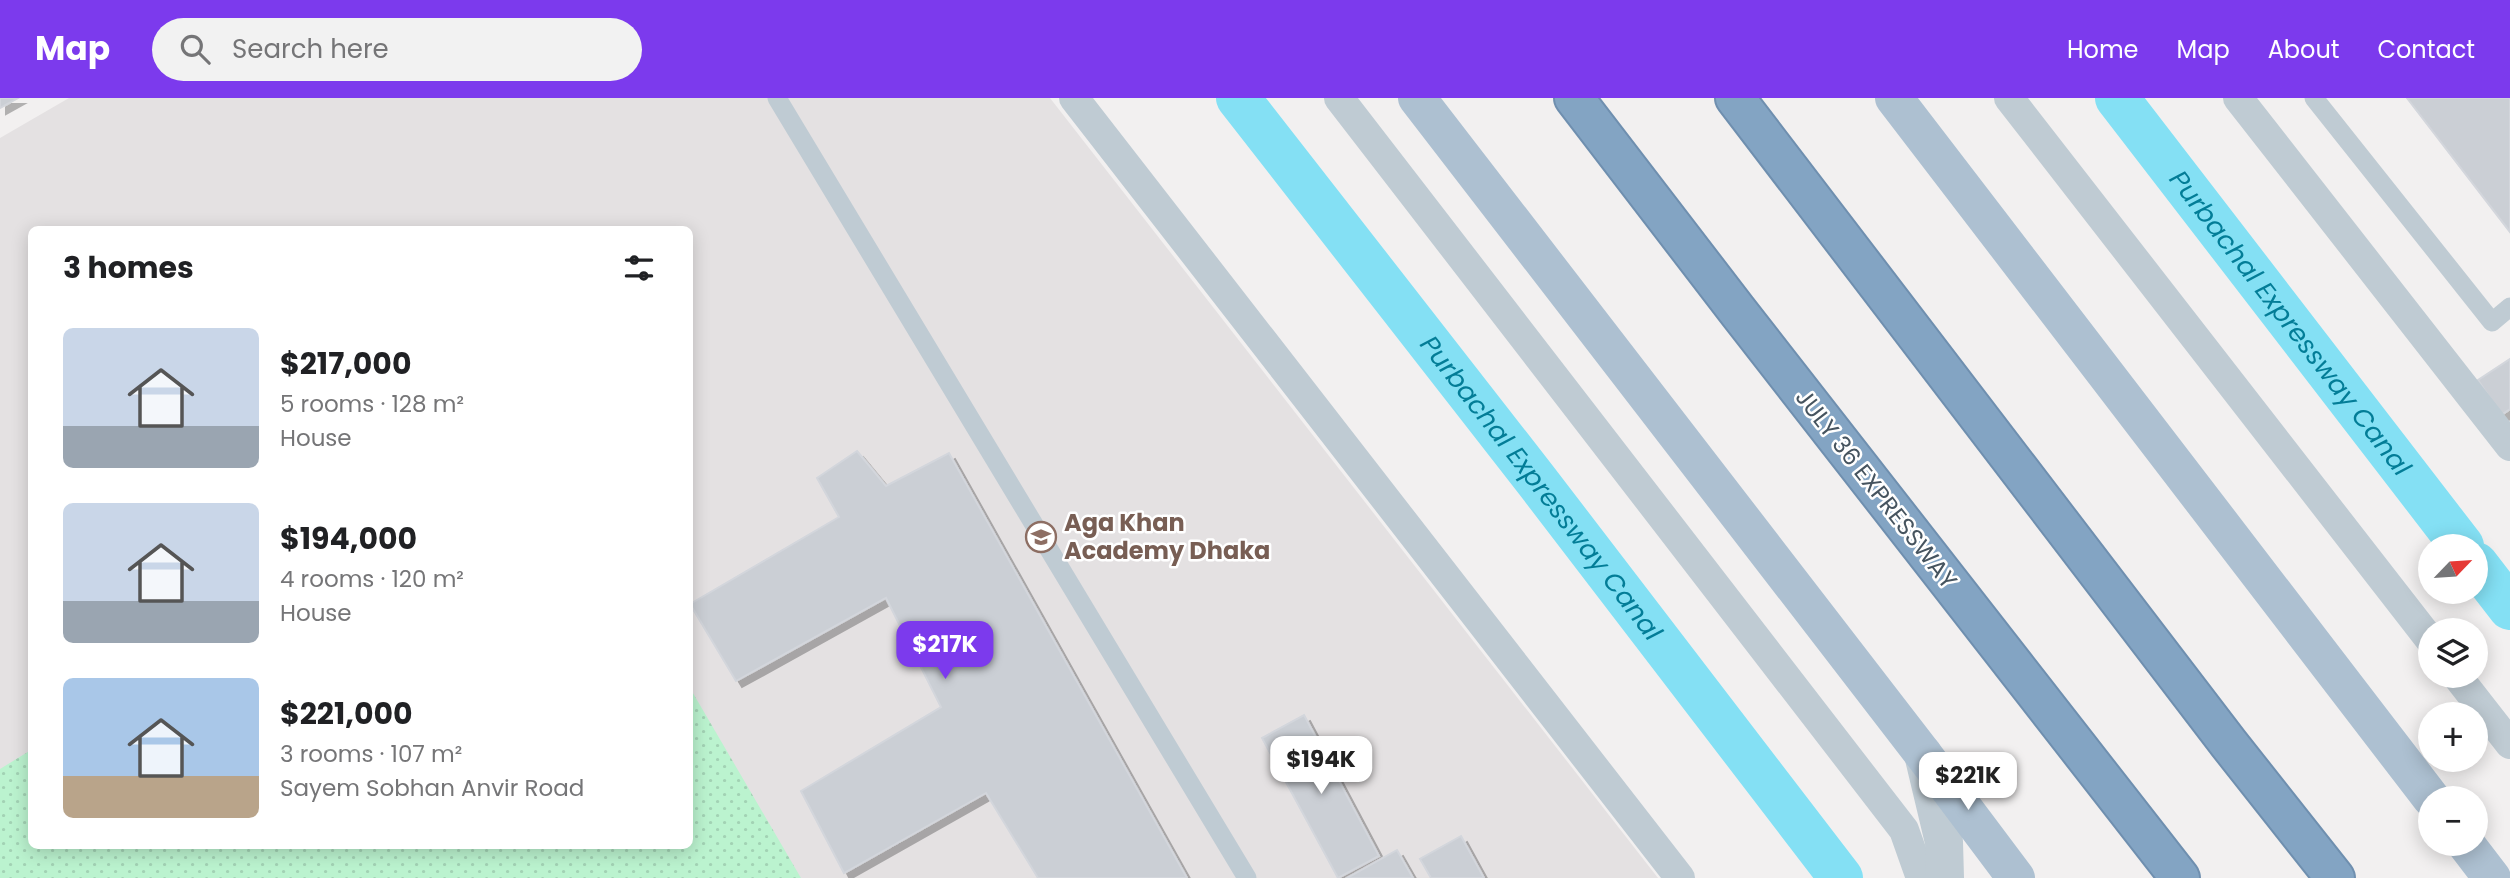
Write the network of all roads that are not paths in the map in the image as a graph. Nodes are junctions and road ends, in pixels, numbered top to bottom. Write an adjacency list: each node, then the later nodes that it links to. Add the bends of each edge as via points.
1 (777, 98): 19 (lane)
2 (1074, 98): 20 (street)
3 (1339, 98): 21 (street, via 1904,830)
4 (1417, 98): 16 (main road)
5 (1574, 98): 24 (highway, JULY 36 EXPRESSWAY)
6 (1735, 98): 25 (highway)
7 (1894, 98): 17 (main road)
8 (2009, 98): 13 (street)
9 (2238, 98): 12 (street)
10 (2314, 98): 11 (lane, via 2492,322)
11 (2510, 307)
12 (2510, 446)
13 (2418, 625)
14 (2466, 688): 15 (street)
15 (2510, 744)
16 (1923, 754): 22 (street, via 1944,842); 23 (main road)
17 (2422, 786)
18 (2475, 856): 26 (main road)
19 (1247, 878)
20 (1680, 878)
21 (1921, 878)
22 (1945, 878)
23 (2016, 878)
24 (2180, 878)
25 (2335, 878)
26 (2492, 878)

